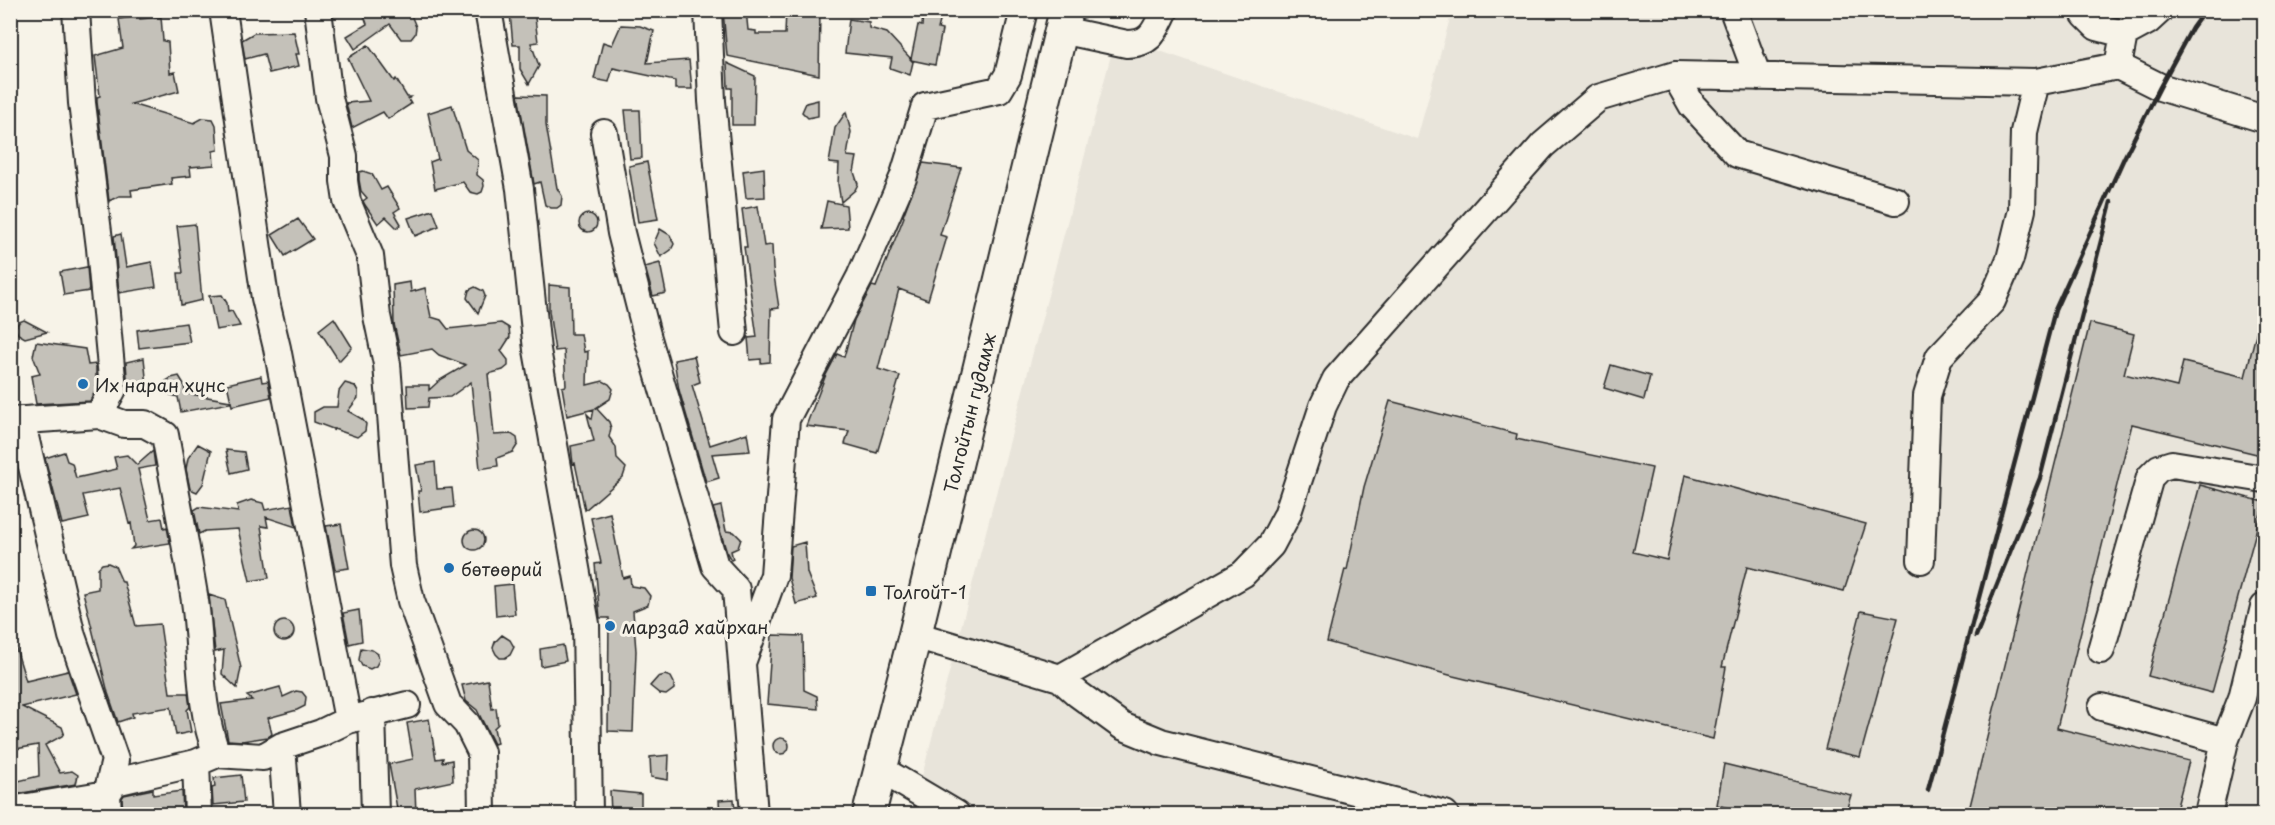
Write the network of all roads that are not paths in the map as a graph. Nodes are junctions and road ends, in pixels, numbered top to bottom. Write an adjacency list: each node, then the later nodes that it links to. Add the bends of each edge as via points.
1 (76, 10): 21 (street, via 112,389)
2 (223, 10): 32 (street, via 266,298)
3 (318, 10): 42 (street, via 329,98 344,156 347,201 370,255 387,363 408,590 448,704 467,724 481,752)
4 (488, 10): 43 (street, via 520,189 537,350 585,624)
5 (708, 10): 20 (street, via 712,101)
6 (1024, 10): 28 (street, via 1008,75 999,90 925,106 903,178 860,277 786,419 774,575)
7 (1165, 10): 11 (street, via 1148,40 1138,44 1127,44)
8 (1733, 10): 15 (street)
9 (2084, 10): 12 (street, via 2097,27)
10 (2160, 10): 12 (street)
11 (1063, 20): 26 (main road, Толгойтын гудамж)
12 (2124, 34): 13 (street)
13 (2118, 66): 16 (street); 17 (street, via 2160,87)
14 (1675, 75): 15 (street); 19 (street, via 1692,105 1737,154); 29 (street, via 1598,98 1543,146 1351,360 1323,406 1287,515 1271,545 1243,574)
15 (1758, 76): 16 (street)
16 (2036, 82): 24 (street, via 2024,132 2022,210 2010,259 1992,301 1939,357 1927,396)
17 (2265, 119)
18 (604, 133): 28 (street, via 621,233 647,335 716,566 736,590)
19 (1896, 201)
20 (734, 332)
21 (99, 415): 22 (street); 35 (street, via 124,424 145,424 165,435 195,603 211,739)
22 (16, 421): 37 (street, via 72,636 115,760)
23 (2265, 479): 27 (street, via 2172,464 2159,468 2150,477)
24 (1921, 560)
25 (2265, 607): 33 (street, via 2242,698)
26 (915, 635): 29 (street); 36 (main road, Толгойтын гудамж)
27 (2101, 650)
28 (743, 660): 44 (street)
29 (1060, 678): 47 (street, via 1122,726 1161,742)
30 (407, 705): 32 (street)
31 (2102, 707): 33 (street)
32 (360, 717): 34 (street); 41 (street)
33 (2225, 741): 48 (street)
34 (282, 746): 35 (street, via 263,757); 40 (street)
35 (206, 759): 37 (street, via 115,782); 39 (street)
36 (880, 769): 45 (main road, Толгойтын гудамж); 46 (street)
37 (108, 804): 38 (street)
38 (10, 810)
39 (198, 814)
40 (287, 814)
41 (375, 814)
42 (482, 814)
43 (589, 814)
44 (754, 814)
45 (869, 814)
46 (956, 814)
47 (1445, 814)
48 (2208, 814)

